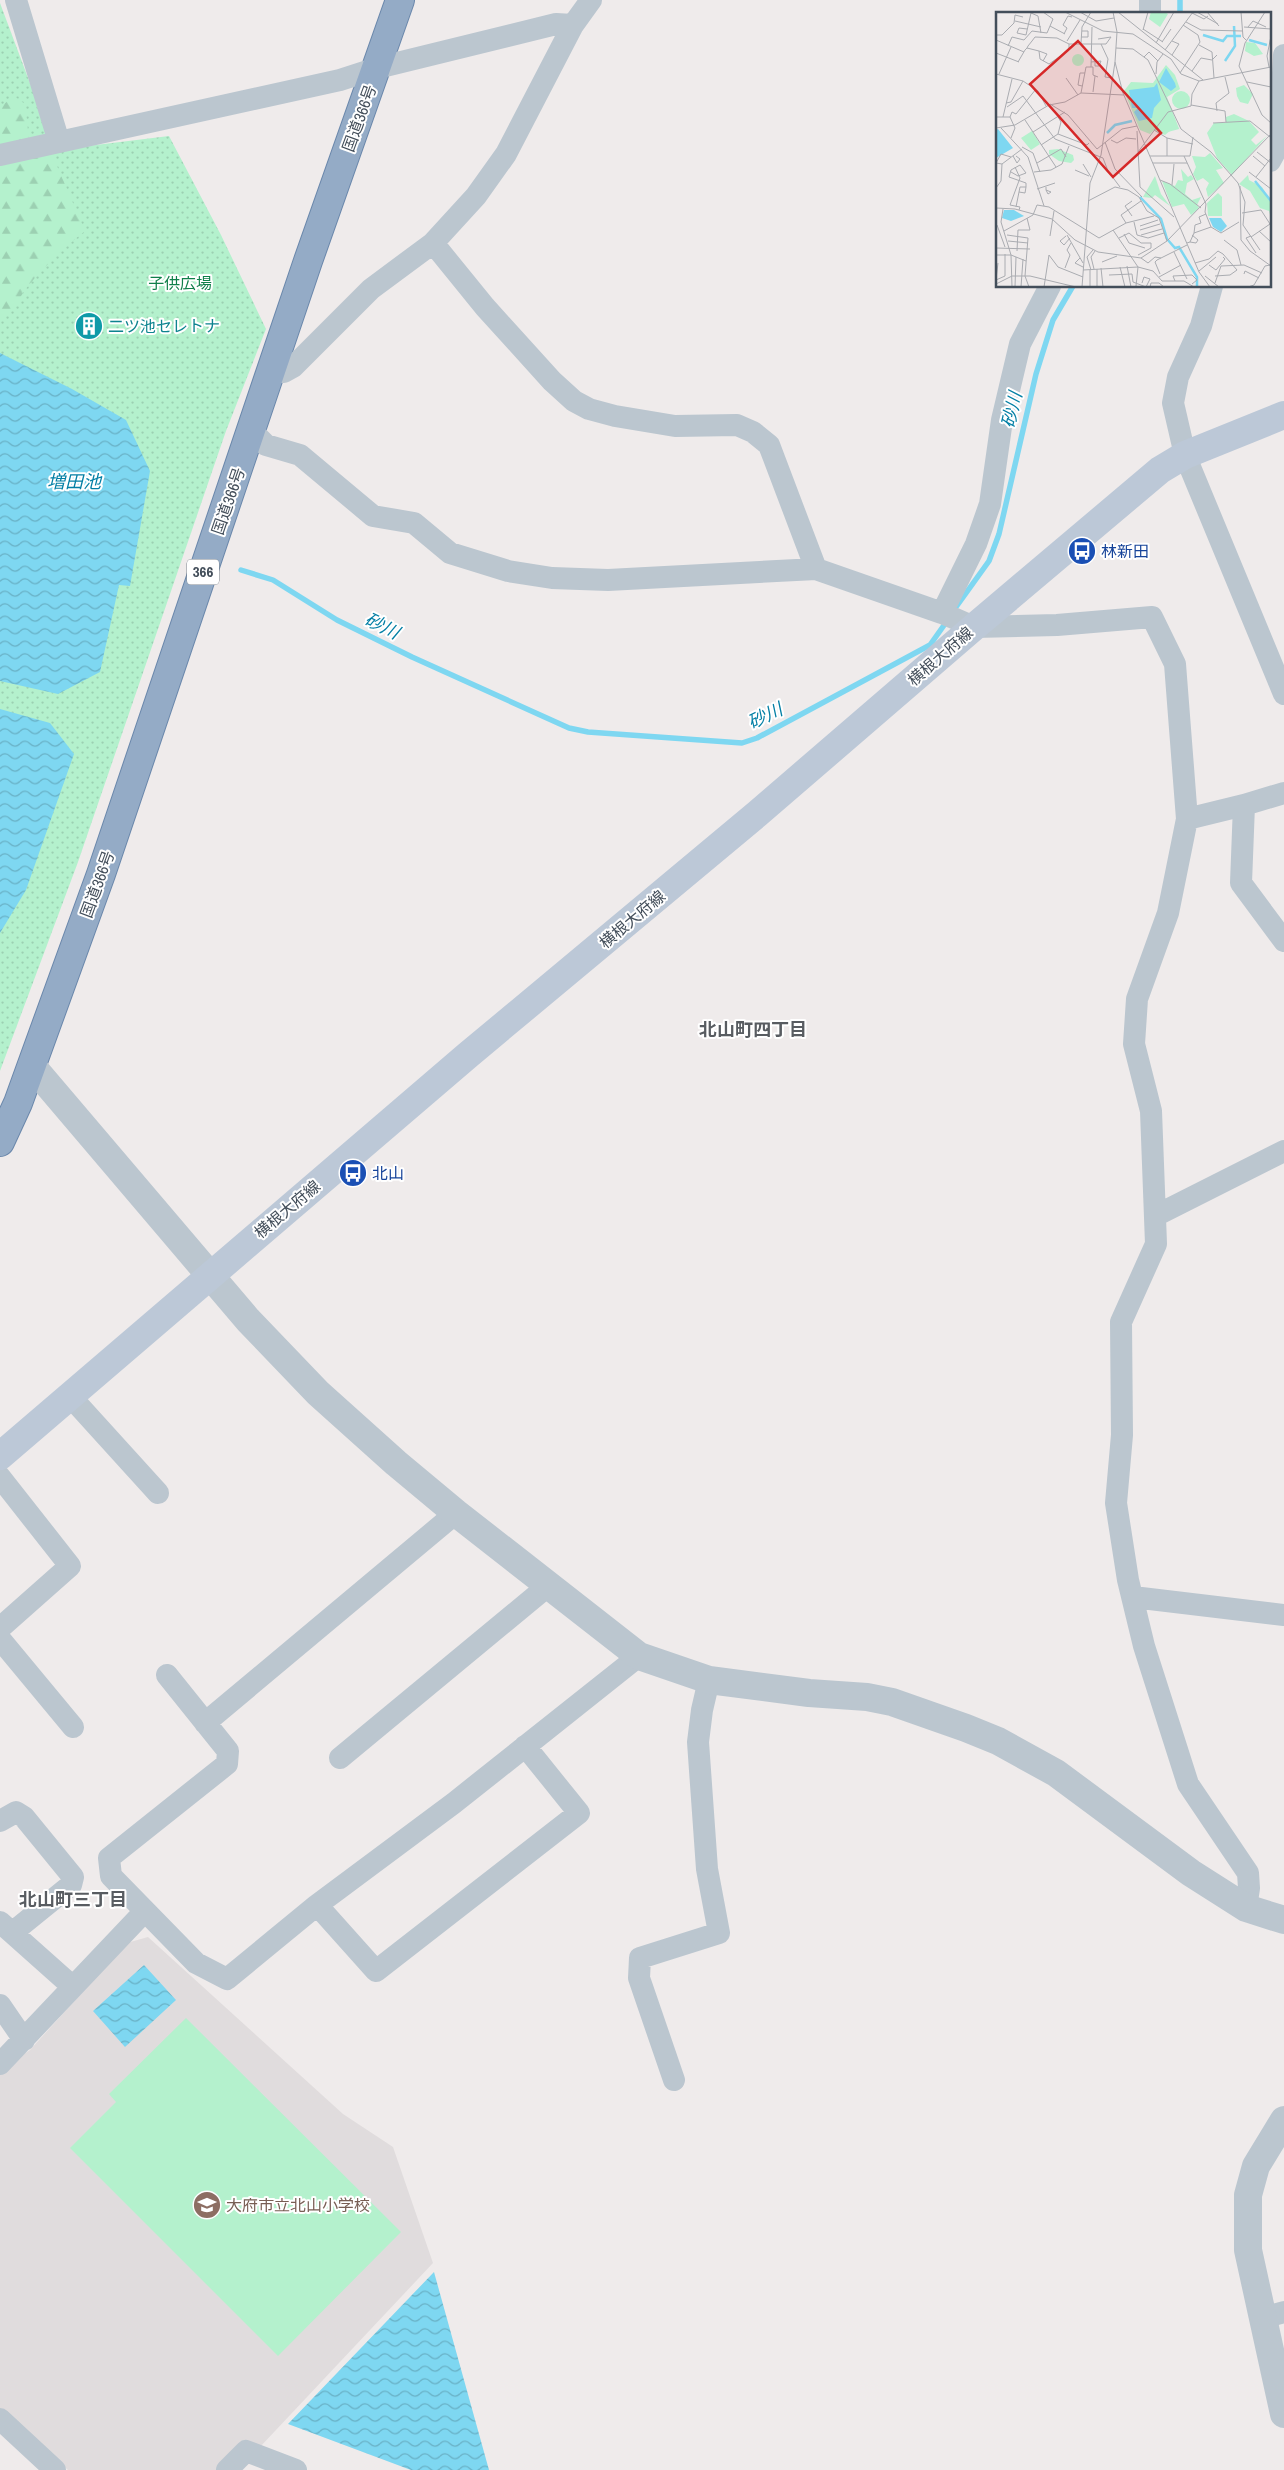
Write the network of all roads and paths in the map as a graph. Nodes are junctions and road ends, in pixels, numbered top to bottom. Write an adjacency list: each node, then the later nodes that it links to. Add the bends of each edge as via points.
1 (16, 0): 7 (street)
2 (400, 0): 6 (highway, 国道366号 / 366)
3 (590, 0): 4 (street)
4 (573, 24): 6 (street, via 556,24); 10 (street, via 506,154 464,211)
5 (1284, 55): 9 (street, via 1278,145)
6 (377, 68): 7 (street, via 340,80); 13 (highway, 国道366号 / 366, via 308,261)
7 (59, 142): 8 (street)
8 (0, 155)
9 (1272, 157)
10 (433, 243): 13 (street, via 371,289 292,367 284,372); 17 (street, via 485,307 574,401 615,416 675,426 737,425 770,445)
11 (1049, 288): 18 (street, via 1020,344 1002,420 990,504 976,544)
12 (1211, 288): 16 (street, via 1201,326 1178,377 1173,404)
13 (273, 372): 15 (highway, 国道366号 / 366)
14 (1284, 415): 16 (main road, 横根大府線)
15 (252, 431): 17 (street, via 266,445 300,455 373,516 414,523 450,553 508,571 552,578 608,580); 25 (highway, 国道366号 / 366)
16 (1185, 455): 19 (main road, 横根大府線, via 1160,470); 20 (street)
17 (816, 569): 18 (street)
18 (942, 613): 19 (street)
19 (974, 627): 23 (street, via 1056,625 1152,616 1175,664); 29 (main road, 横根大府線)
20 (1284, 694)
21 (1284, 793): 22 (street)
22 (1244, 805): 23 (street); 24 (street, via 1241,882)
23 (1187, 819): 28 (street, via 1168,913 1137,999 1134,1044 1152,1111)
24 (1284, 941)
25 (32, 1066): 26 (highway, 国道366号 / 366); 29 (street)
26 (0, 1142)
27 (1284, 1151): 28 (street)
28 (1155, 1216): 36 (street, via 1156,1244 1121,1322 1122,1435 1116,1503)
29 (209, 1275): 30 (main road, 横根大府線); 34 (street, via 318,1393)
30 (70, 1396): 31 (main road, 横根大府線); 33 (street)
31 (0, 1456)
32 (0, 1477): 38 (street, via 70,1566)
33 (158, 1493)
34 (456, 1513): 35 (street); 43 (street)
35 (549, 1585): 40 (street); 46 (street)
36 (1133, 1597): 37 (street); 49 (street, via 1144,1646 1188,1784 1248,1873)
37 (1284, 1615)
38 (0, 1628)
39 (0, 1639): 44 (street)
40 (639, 1656): 42 (street); 45 (street)
41 (167, 1675): 43 (street)
42 (709, 1680): 49 (street, via 866,1697 908,1708 998,1741 1056,1773 1191,1873); 57 (street, via 698,1742 707,1869 719,1933 640,1958 639,1978)
43 (205, 1722): 50 (street, via 228,1752 227,1764 108,1858 111,1876)
44 (73, 1727)
45 (525, 1746): 48 (street); 48 (street, via 579,1813 376,1971)
46 (340, 1758)
47 (0, 1822): 52 (street, via 16,1812 24,1816 73,1877 71,1885)
48 (316, 1905): 50 (street, via 227,1979 196,1963)
49 (1246, 1908): 51 (street)
50 (144, 1912): 53 (street)
51 (1284, 1920)
52 (7, 1927): 53 (street)
53 (73, 1987): 55 (street)
54 (0, 2005): 55 (street)
55 (24, 2040): 56 (street)
56 (0, 2064)
57 (674, 2080)
58 (1284, 2120): 59 (street, via 1256,2166 1248,2195 1248,2250)
59 (1273, 2315): 60 (street)
60 (1284, 2414)
61 (0, 2419): 62 (street)
62 (55, 2470)
63 (227, 2470): 64 (street, via 246,2451)
64 (296, 2470)

